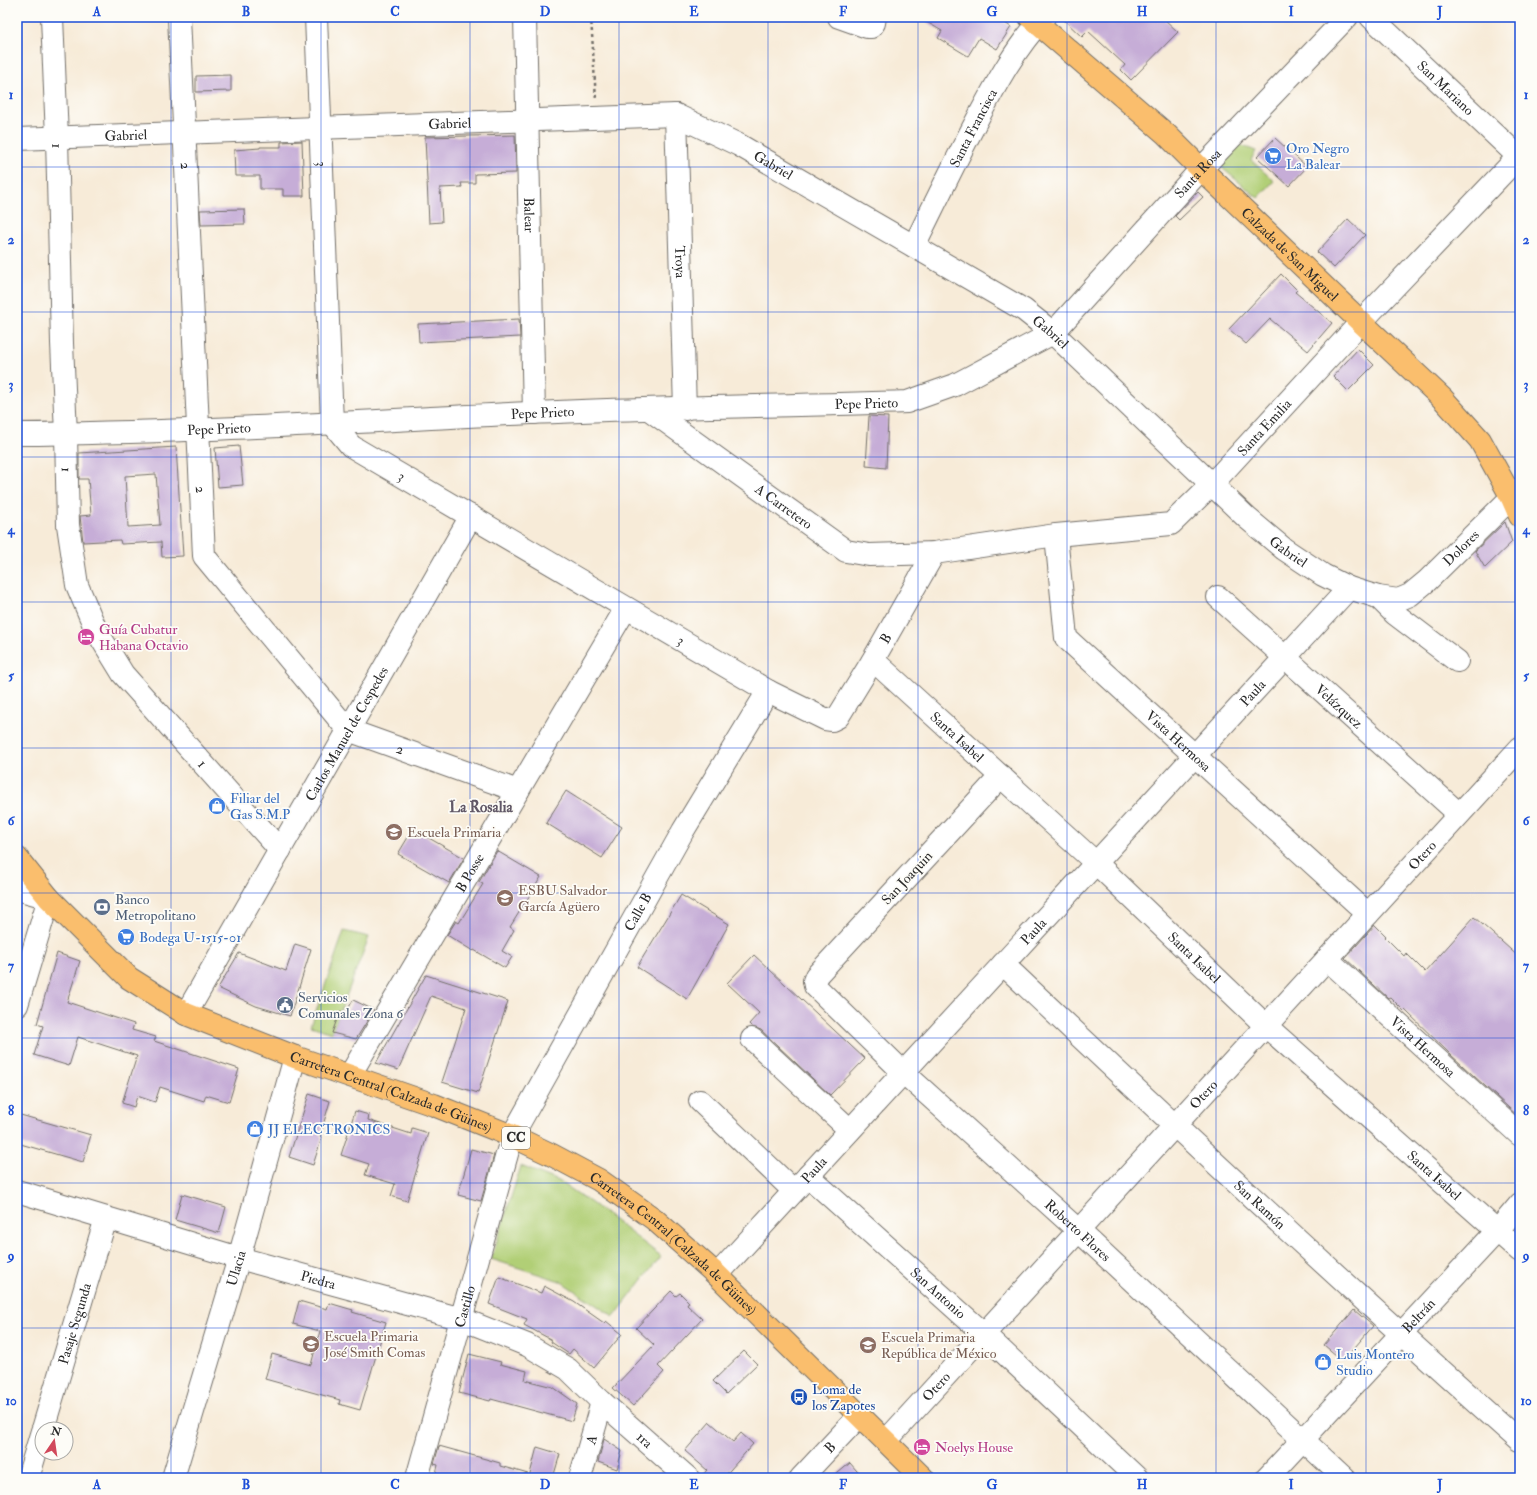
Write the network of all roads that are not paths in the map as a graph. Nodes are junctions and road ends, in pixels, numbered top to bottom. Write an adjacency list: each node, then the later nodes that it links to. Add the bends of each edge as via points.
1 (52, 17): 14 (street, 1)
2 (180, 17): 13 (street, 2)
3 (316, 17): 12 (street, 3)
4 (524, 17): 11 (street, Balear)
5 (839, 17): 6 (street, via 871,27)
6 (875, 17)
7 (1347, 17): 17 (street, Santa Rosa)
8 (1371, 17): 16 (street, San Mariano)
9 (1038, 19): 17 (main road, Calzada de San Miguel, via 1166,134); 18 (street, Santa Francisca, via 994,88)
10 (676, 115): 11 (street, Gabriel); 18 (street, Gabriel, via 739,145); 21 (street, Troya)
11 (527, 120): 12 (street, Gabriel); 23 (street, Balear)
12 (321, 128): 13 (street, Gabriel); 24 (street, 3)
13 (185, 133): 14 (street, Gabriel); 25 (street, 2)
14 (57, 138): 15 (street, Gabriel); 27 (street, 1)
15 (17, 140)
16 (1520, 157): 19 (street, Santa Emilia)
17 (1201, 169): 19 (main road, Calzada de San Miguel); 20 (street, Santa Rosa)
18 (914, 246): 20 (street, Gabriel, via 1024,310)
19 (1361, 322): 28 (street, Santa Emilia); 29 (main road, Calzada de San Miguel, via 1443,399 1480,440)
20 (1053, 333): 21 (street, Pepe Prieto, via 955,385 907,402); 28 (street, Gabriel)
21 (685, 409): 22 (street, Pepe Prieto)
22 (650, 410): 23 (street, Pepe Prieto); 32 (street, A Carretero, via 846,551 869,555)
23 (534, 413): 24 (street, Pepe Prieto)
24 (332, 423): 25 (street, Pepe Prieto); 30 (street, 3, via 351,446)
25 (198, 429): 27 (street, Pepe Prieto); 42 (street, 2, via 204,556)
26 (17, 434): 27 (street, Pepe Prieto)
27 (66, 434): 48 (street, 1, via 68,525 77,585 96,630 123,674)
28 (1212, 484): 31 (street, Santa Emilia, via 1171,524); 33 (street, Gabriel, via 1284,549 1323,575)
29 (1517, 501): 35 (street, Dolores, via 1410,595)
30 (471, 516): 36 (street, 3); 42 (street, Carlos Manuel de Cespedes)
31 (1056, 535): 32 (street, Santa Emilia); 44 (street, Vista Hermosa, via 1066,638)
32 (934, 553): 38 (street, B)
33 (1349, 588): 35 (street, Gabriel); 37 (street, Paula)
34 (1218, 597): 37 (street, Velázquez)
35 (1388, 598): 39 (street, via 1395,614)
36 (626, 608): 40 (street, 3); 46 (street, B Posse)
37 (1285, 657): 44 (street, Paula); 47 (street, Velázquez)
38 (872, 660): 41 (street, B, via 838,716); 45 (street, Santa Isabel)
39 (1457, 661)
40 (768, 691): 41 (street, 3); 68 (street, Calle B, via 683,831)
41 (832, 720)
42 (348, 730): 46 (street, 2); 48 (street, Carlos Manuel de Cespedes)
43 (1520, 748): 47 (street, Otero)
44 (1194, 756): 50 (street, Paula); 53 (street, Vista Hermosa)
45 (1001, 776): 50 (street, Santa Isabel); 56 (street, San Joaquin)
46 (518, 791): 63 (street, B Posse)
47 (1460, 814): 53 (street, Otero)
48 (280, 850): 58 (street, Carlos Manuel de Cespedes)
49 (17, 858): 52 (main road, Carretera Central (Calzada de Güines) / CC)
50 (1096, 863): 55 (street, Paula); 59 (street, Santa Isabel)
51 (17, 889): 52 (street)
52 (49, 898): 57 (street); 58 (main road, Carretera Central (Calzada de Güines) / CC, via 129,978)
53 (1368, 914): 54 (street, Otero)
54 (1327, 959): 59 (street, Otero); 67 (street, Vista Hermosa)
55 (1003, 964): 62 (street, Paula); 65 (street, San Ramón)
56 (814, 981): 62 (street, Roberto Flores, via 815,986)
57 (17, 1005)
58 (186, 1014): 61 (main road, Carretera Central (Calzada de Güines) / CC)
59 (1266, 1026): 65 (street, Otero); 74 (street, Santa Isabel)
60 (752, 1039): 66 (street)
61 (295, 1057): 63 (main road, Carretera Central (Calzada de Güines) / CC); 76 (street, Ulacia)
62 (903, 1072): 66 (street, Paula); 73 (street, Roberto Flores)
63 (350, 1075): 68 (main road, Carretera Central (Calzada de Güines) / CC)
64 (700, 1101): 69 (street, San Antonio)
65 (1174, 1126): 73 (street, Otero); 80 (street, San Ramón)
66 (850, 1130): 69 (street, Paula)
67 (1520, 1135)
68 (512, 1136): 77 (main road, Carretera Central (Calzada de Güines) / CC, via 599,1180 654,1219); 78 (street, Castillo)
69 (801, 1183): 77 (street, Paula); 79 (street, San Antonio)
70 (17, 1191): 72 (street, Piedra)
71 (1520, 1204): 74 (street, Beltrán)
72 (106, 1218): 76 (street, Piedra); 83 (street, Pasaje Segunda)
73 (1079, 1230): 79 (street, Otero); 84 (street, Roberto Flores)
74 (1498, 1230): 75 (street, Santa Isabel); 80 (street, Beltrán)
75 (1520, 1251)
76 (239, 1258): 78 (street, Piedra); 89 (street, Ulacia)
77 (717, 1275): 82 (main road, Carretera Central (Calzada de Güines) / CC)
78 (462, 1319): 81 (street, Piedra, via 527,1345 568,1368); 90 (street, Castillo)
79 (984, 1334): 85 (street, Otero); 95 (street, San Antonio)
80 (1400, 1334): 84 (street, Beltrán); 86 (street, San Ramón)
81 (602, 1402): 91 (street, A); 92 (street, 1ra)
82 (859, 1416): 85 (main road, Carretera Central (Calzada de Güines) / CC); 93 (street, B)
83 (45, 1421)
84 (1302, 1438): 96 (street, Beltrán); 97 (street, Roberto Flores)
85 (886, 1441): 94 (main road, Carretera Central (Calzada de Güines) / CC)
86 (1520, 1441)
87 (34, 1457): 88 (street, Pasaje Segunda)
88 (28, 1478)
89 (173, 1478)
90 (417, 1478)
91 (580, 1478)
92 (688, 1478)
93 (801, 1478)
94 (923, 1478)
95 (1137, 1478)
96 (1267, 1478)
97 (1344, 1478)

